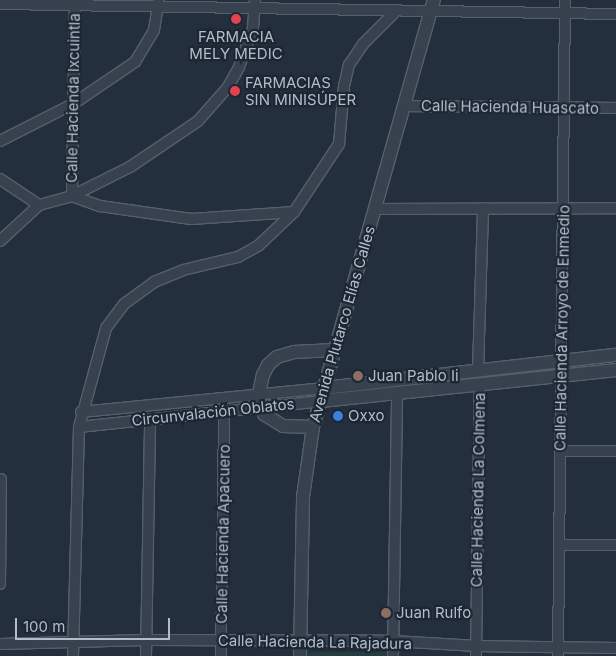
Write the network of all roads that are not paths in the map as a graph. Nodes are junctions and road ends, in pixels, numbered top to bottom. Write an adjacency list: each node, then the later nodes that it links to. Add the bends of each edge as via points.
1 (284, 0): 8 (street)
2 (434, 0): 10 (street, Avenida Plutarco Elías Calles)
3 (565, 0): 11 (street, Calle Hacienda Arroyo de Enmedio)
4 (75, 3): 5 (street); 6 (street); 13 (street, Calle Hacienda Ixcuintla)
5 (0, 4)
6 (159, 4): 7 (street); 13 (street, via 154,30 135,62)
7 (255, 4): 8 (street); 19 (street, via 239,67 228,87 198,121 130,167)
8 (273, 6): 9 (street)
9 (396, 12): 10 (street); 25 (street, via 363,44 349,64 339,144)
10 (430, 13): 11 (street); 14 (street, Avenida Plutarco Elías Calles)
11 (565, 14): 12 (street); 16 (street, Calle Hacienda Arroyo de Enmedio)
12 (616, 14)
13 (73, 104): 17 (street); 19 (street, Calle Hacienda Ixcuintla)
14 (404, 106): 16 (street, Calle Hacienda Huascato); 24 (street, Avenida Plutarco Elías Calles)
15 (616, 108): 16 (street, Calle Hacienda Huascato)
16 (564, 109): 22 (street, Calle Hacienda Arroyo de Enmedio)
17 (0, 141)
18 (0, 179): 20 (street)
19 (72, 196): 20 (street); 25 (street, via 100,206 191,219)
20 (39, 205): 26 (street)
21 (483, 208): 22 (street); 24 (street); 30 (street, Calle Hacienda La Colmena)
22 (563, 208): 23 (street); 29 (street, Calle Hacienda Arroyo de Enmedio)
23 (616, 208)
24 (375, 209): 27 (street, Avenida Plutarco Elías Calles)
25 (294, 212): 40 (street, via 258,246 238,257 167,276 124,304 102,338)
26 (0, 241)
27 (334, 350): 34 (street, Avenida Plutarco Elías Calles); 35 (street, via 294,352 278,357 268,365)
28 (616, 355): 29 (street, Circunvalación Oblatos)
29 (561, 361): 30 (street, Circunvalación Oblatos); 32 (street, Calle Hacienda Arroyo de Enmedio)
30 (478, 370): 34 (street, Circunvalación Oblatos)
31 (616, 370): 32 (street, Circunvalación Oblatos)
32 (561, 376): 33 (street, Circunvalación Oblatos); 44 (street, Calle Hacienda Arroyo de Enmedio)
33 (480, 384): 36 (street, Circunvalación Oblatos); 57 (street, Calle Hacienda La Colmena)
34 (325, 388): 35 (street, Circunvalación Oblatos); 37 (street, Avenida Plutarco Elías Calles)
35 (259, 393): 38 (street); 40 (street, Circunvalación Oblatos)
36 (397, 393): 37 (street, Circunvalación Oblatos); 53 (street)
37 (321, 401): 38 (street, Circunvalación Oblatos); 43 (street, Avenida Plutarco Elías Calles)
38 (260, 407): 39 (street, Circunvalación Oblatos); 43 (street, via 264,414 283,426)
39 (224, 411): 41 (street, Circunvalación Oblatos); 51 (street, Calle Hacienda Apacuero)
40 (81, 412): 42 (street)
41 (150, 419): 42 (street, Circunvalación Oblatos); 50 (street)
42 (79, 427): 54 (street)
43 (313, 427): 52 (street, Avenida Plutarco Elías Calles, via 303,497)
44 (560, 451): 45 (street); 47 (street, Calle Hacienda Arroyo de Enmedio)
45 (616, 451)
46 (1, 479): 49 (street)
47 (560, 545): 48 (street); 58 (street, Calle Hacienda Arroyo de Enmedio)
48 (616, 546)
49 (0, 584)
50 (146, 640): 51 (street, Calle Hacienda La Rajadura); 54 (street, Calle Hacienda La Rajadura); 60 (street)
51 (222, 640): 52 (street, Calle Hacienda La Rajadura); 61 (street, Calle Hacienda Apacuero)
52 (300, 641): 53 (street, Calle Hacienda La Rajadura); 62 (street, Avenida Plutarco Elías Calles)
53 (393, 641): 57 (street, Calle Hacienda La Rajadura); 63 (street)
54 (73, 642): 55 (street, Calle Hacienda La Rajadura); 59 (street)
55 (0, 644)
56 (616, 648): 58 (street, Calle Hacienda La Rajadura)
57 (476, 651): 58 (street, Calle Hacienda La Rajadura)
58 (558, 652)
59 (73, 656)
60 (146, 656)
61 (221, 656)
62 (300, 656)
63 (392, 656)

